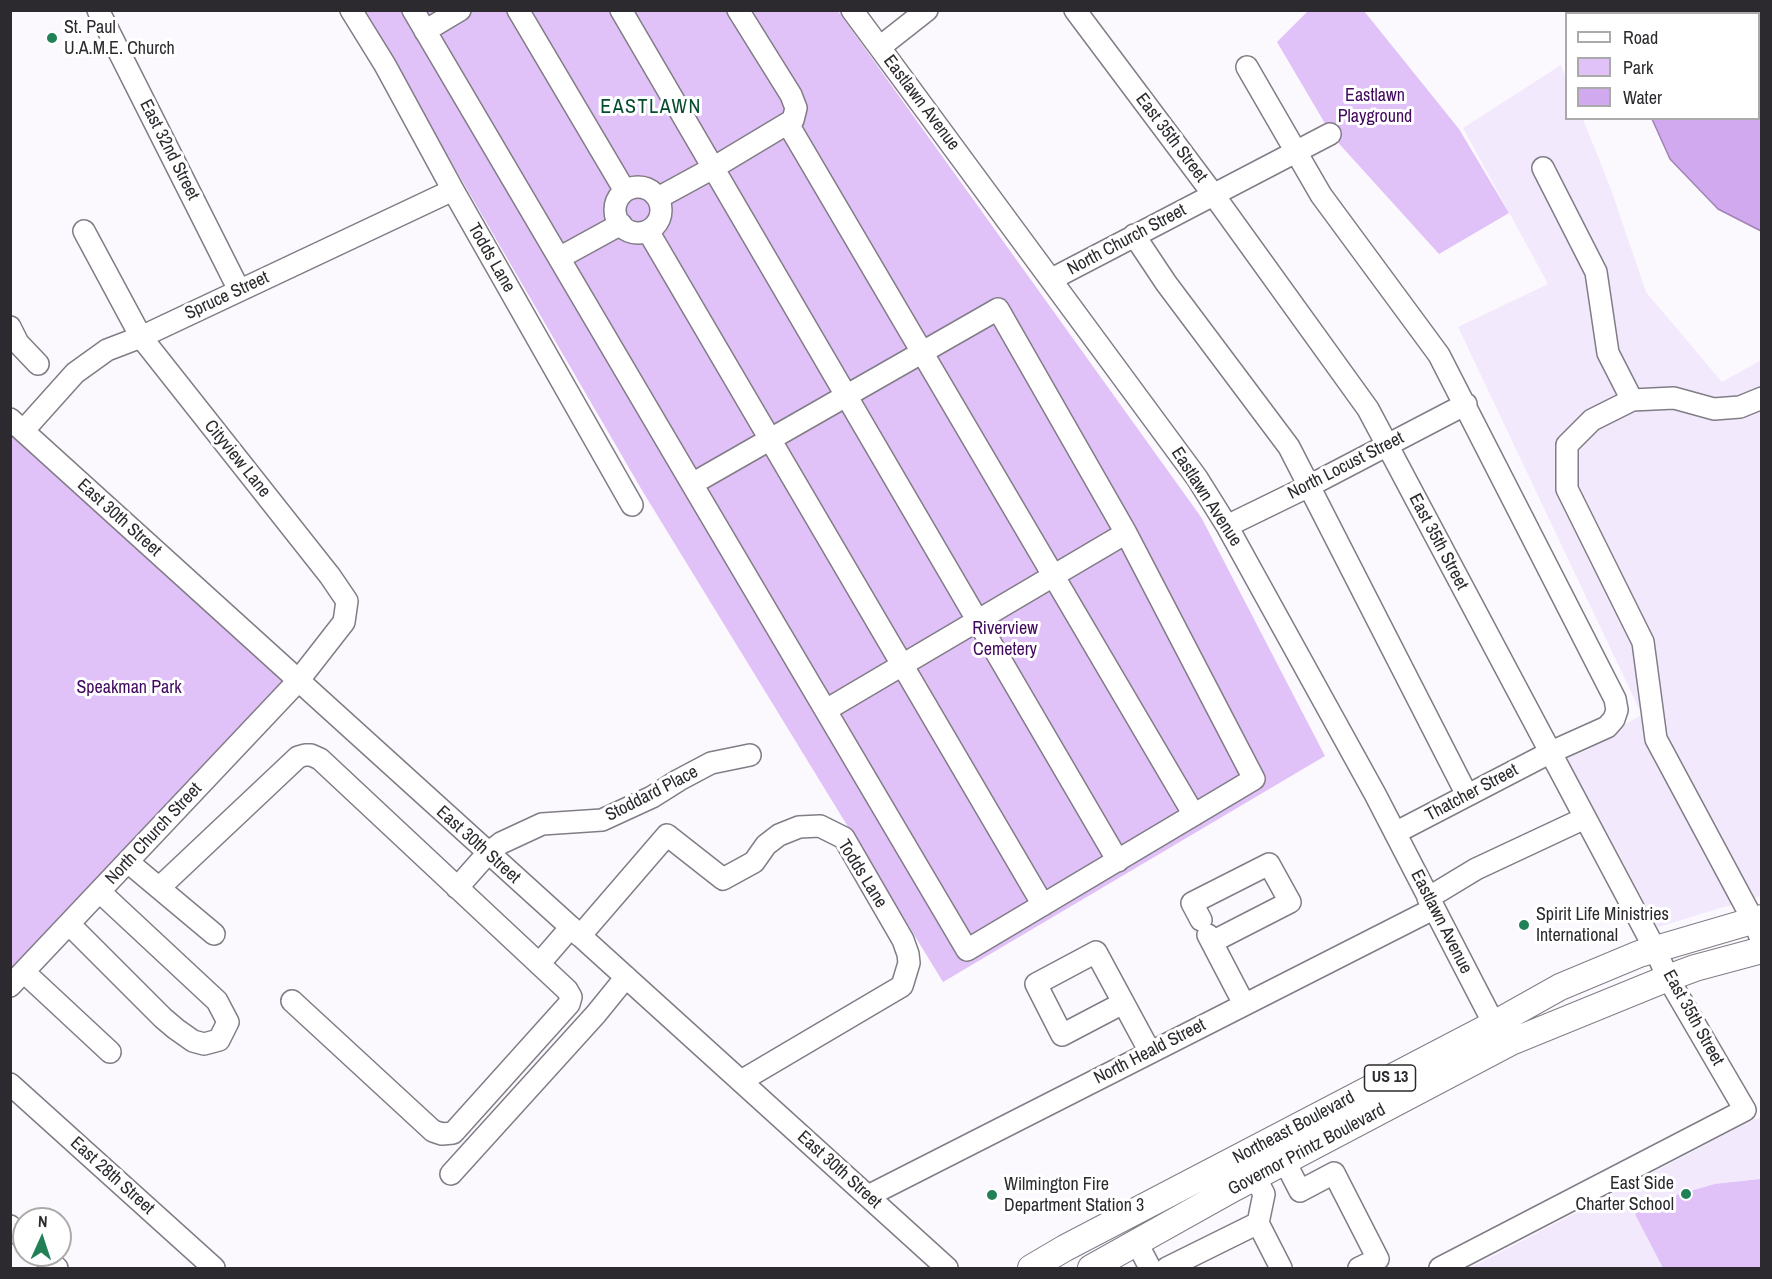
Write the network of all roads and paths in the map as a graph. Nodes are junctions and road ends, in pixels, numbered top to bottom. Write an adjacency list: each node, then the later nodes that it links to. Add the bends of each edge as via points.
1 (98, 10): 29 (street, East 32nd Street)
2 (351, 10): 19 (street, Todds Lane)
3 (414, 10): 11 (street)
4 (460, 10): 11 (street)
5 (518, 10): 20 (street)
6 (621, 10): 17 (street)
7 (738, 10): 14 (street, via 794,102 793,120)
8 (852, 10): 12 (street, Eastlawn Avenue)
9 (927, 10): 12 (street)
10 (1075, 10): 21 (street, East 35th Street)
11 (425, 31): 27 (street)
12 (879, 47): 28 (street, Eastlawn Avenue)
13 (1247, 67): 16 (street, Thatcher Street)
14 (788, 124): 17 (street); 32 (street)
15 (1330, 134): 16 (street, North Church Street)
16 (1295, 152): 21 (street, North Church Street); 37 (street, Thatcher Street, via 1321,195 1429,339)
17 (713, 168): 22 (street); 34 (street)
18 (1544, 168): 36 (street, via 1596,272 1608,352)
19 (453, 190): 29 (street, Spruce Street); 43 (street, Todds Lane)
20 (625, 191): 22 (street, via 647,188); 23 (street, via 616,203)
21 (1213, 194): 26 (street, North Church Street); 40 (street, East 35th Street, via 1354,388)
22 (658, 198): 25 (street, via 659,220)
23 (621, 224): 25 (street, via 633,232); 27 (street)
24 (84, 231): 31 (street, Cityview Lane)
25 (648, 231): 39 (street)
26 (1134, 235): 28 (street, North Church Street); 42 (street, via 1289,447)
27 (559, 258): 41 (street)
28 (1052, 279): 44 (street, Eastlawn Avenue, via 1197,478)
29 (239, 290): 31 (street, Spruce Street)
30 (10, 327): 33 (street, via 18,343)
31 (141, 337): 38 (street, Spruce Street, via 107,350); 49 (street, Cityview Lane, via 347,601 344,622)
32 (922, 352): 34 (street); 45 (street, via 998,309); 46 (street)
33 (38, 364)
34 (846, 396): 39 (street); 47 (street)
35 (1761, 398): 36 (street, via 1740,406 1714,409 1674,398)
36 (1632, 400): 66 (street, via 1592,420 1567,445 1567,489 1643,642 1656,739)
37 (1466, 404): 40 (street, North Locust Street); 51 (street, Thatcher Street, via 1616,699 1617,710 1607,727)
38 (17, 425): 49 (street, East 30th Street)
39 (770, 440): 41 (street); 48 (street)
40 (1387, 445): 42 (street, North Locust Street); 51 (street, East 35th Street)
41 (692, 484): 50 (street)
42 (1309, 486): 44 (street, North Locust Street); 53 (street)
43 (632, 505)
44 (1227, 526): 56 (street, Eastlawn Avenue)
45 (1126, 533): 46 (street); 54 (street, via 1254,779)
46 (1053, 576): 47 (street); 54 (street)
47 (978, 621): 48 (street); 58 (street)
48 (902, 665): 50 (street); 64 (street)
49 (298, 681): 57 (street, East 30th Street); 59 (street, North Church Street)
50 (826, 710): 64 (street, via 967,950)
51 (1549, 753): 53 (street, Thatcher Street); 55 (street, East 35th Street)
52 (750, 755): 57 (street, Stoddard Place, via 711,763 602,820 542,824)
53 (1467, 795): 56 (street, Thatcher Street)
54 (1194, 815): 58 (street)
55 (1585, 818): 63 (street, North Heald Street, via 1476,869); 70 (street, East 35th Street)
56 (1395, 833): 63 (street, Eastlawn Avenue)
57 (488, 853): 61 (street, Stoddard Place); 67 (street, East 30th Street)
58 (1118, 861): 64 (street)
59 (128, 862): 60 (street); 62 (street, North Church Street)
60 (159, 888): 61 (street, via 297,757 305,754 320,759); 69 (street)
61 (457, 888): 72 (street)
62 (100, 891): 65 (street, North Church Street); 65 (street, via 217,1000 228,1022 219,1040 204,1044 193,1041)
63 (1431, 903): 78 (street, North Heald Street); 79 (street, Eastlawn Avenue)
64 (1043, 905)
65 (69, 924): 75 (street, North Church Street)
66 (1759, 926): 70 (main road, Northeast Boulevard / US 13)
67 (575, 932): 72 (street); 73 (street, East 30th Street); 83 (street, Todds Lane, via 667,835 723,879 754,862 779,835 799,828 820,826 844,838 903,940 909,963 902,986)
68 (1207, 932): 78 (street)
69 (214, 934)
70 (1655, 949): 74 (street, East 35th Street); 79 (main road, Northeast Boulevard / US 13, via 1560,987); 80 (main road, via 1638,972 1555,1008)
71 (1761, 950): 74 (main road, Governor Printz Boulevard / US 13)
72 (539, 964): 76 (street, via 567,990 569,1004 453,1133 432,1131)
73 (626, 977): 83 (street, East 30th Street); 87 (street)
74 (1668, 978): 80 (main road, Governor Printz Boulevard / US 13); 101 (street, East 35th Street, via 1745,1110)
75 (17, 979): 81 (street)
76 (292, 1001)
77 (1123, 1003): 82 (street)
78 (1244, 1004): 82 (street, North Heald Street)
79 (1494, 1024): 95 (main road, Northeast Boulevard / US 13)
80 (1511, 1042): 85 (main road, Governor Printz Boulevard / US 13)
81 (110, 1052)
82 (1150, 1052): 90 (street, North Heald Street)
83 (741, 1081): 90 (street, East 30th Street)
84 (10, 1084): 93 (street, East 28th Street)
85 (1312, 1147): 86 (main road, Governor Printz Boulevard / US 13); 88 (street)
86 (1285, 1162): 88 (street, via 1300,1191); 89 (main road, Governor Printz Boulevard / US 13)
87 (451, 1174)
88 (1328, 1176): 100 (street, via 1334,1173 1377,1259)
89 (1255, 1177): 91 (street, via 1264,1194); 92 (main road, Governor Printz Boulevard / US 13)
90 (868, 1196): 94 (street, East 30th Street)
91 (1258, 1223): 98 (street); 99 (street)
92 (1137, 1243): 96 (main road, Governor Printz Boulevard / US 13); 97 (street)
93 (201, 1264)
94 (947, 1269)
95 (1031, 1269)
96 (1091, 1269)
97 (1150, 1269)
98 (1167, 1269)
99 (1281, 1269)
100 (1359, 1269)
101 (1440, 1269)

